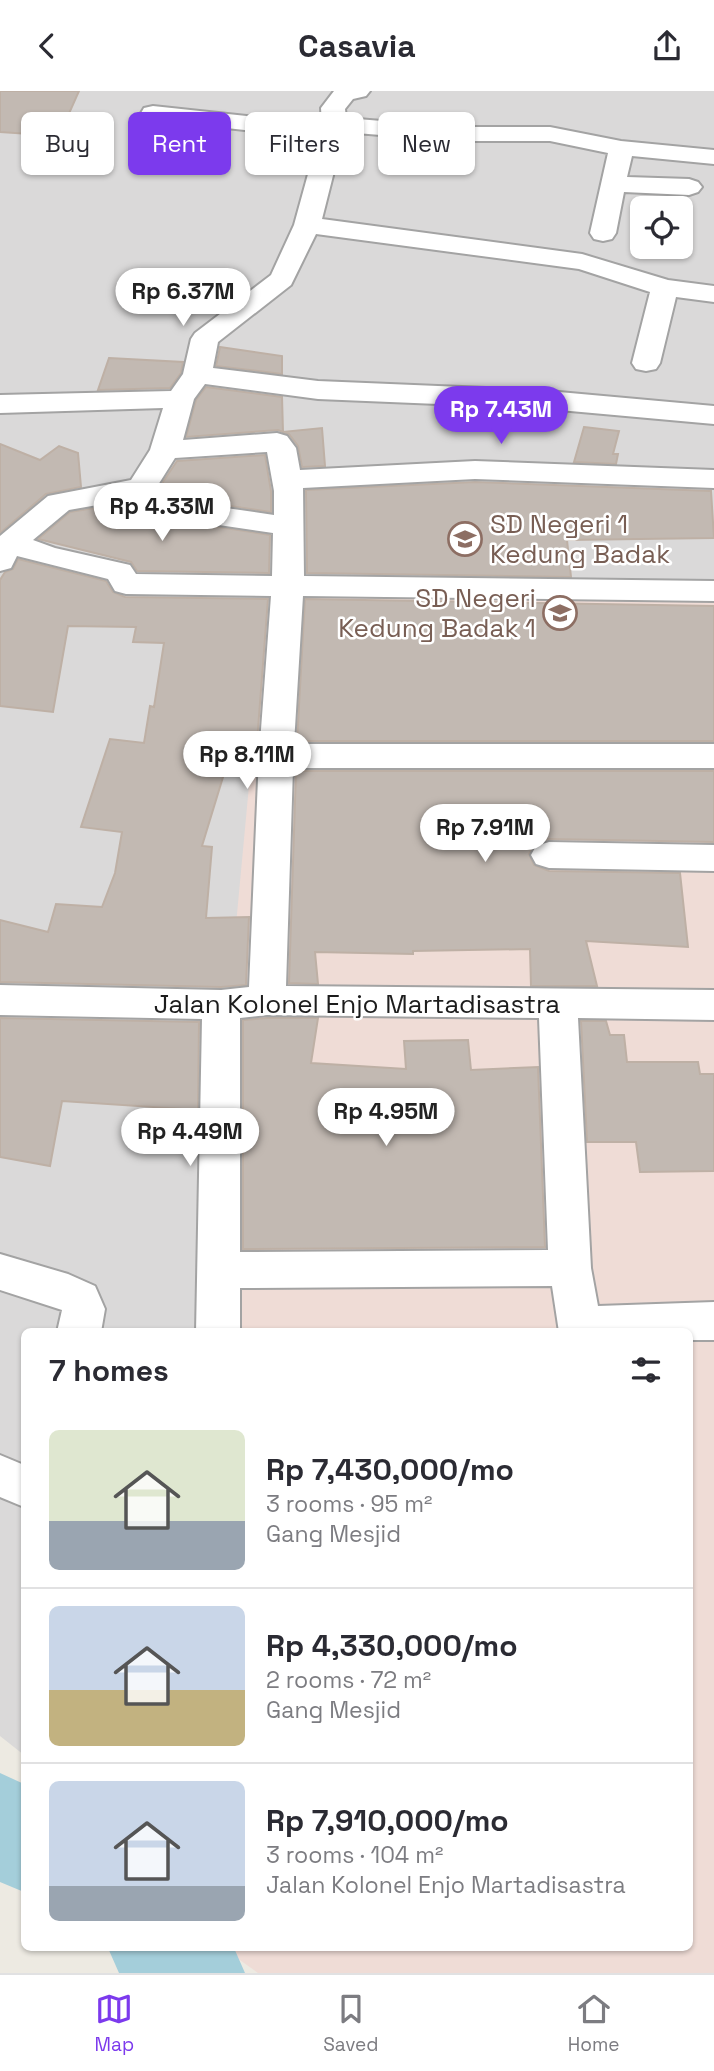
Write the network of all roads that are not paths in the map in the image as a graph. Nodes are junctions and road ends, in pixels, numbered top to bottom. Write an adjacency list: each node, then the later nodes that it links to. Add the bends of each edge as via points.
1 (358, 91): 2 (street, via 345,93)
2 (333, 112)
3 (364, 130): 4 (street, via 550,134)
4 (621, 148): 5 (street); 7 (street)
5 (714, 157)
6 (320, 175): 9 (street)
7 (613, 184): 8 (street); 10 (street)
8 (689, 187)
9 (307, 225): 11 (street, via 582,262); 14 (street, via 282,279 205,339)
10 (603, 233)
11 (665, 288): 12 (street); 13 (street)
12 (714, 294)
13 (646, 363)
14 (197, 374): 15 (street); 17 (street, via 318,390 537,399)
15 (180, 399): 16 (street); 18 (street)
16 (0, 404)
17 (714, 415)
18 (165, 450): 20 (street, via 277,442); 21 (street, via 142,487)
19 (714, 479): 20 (street, via 475,470)
20 (287, 480): 22 (street)
21 (112, 494): 22 (street, via 117,501); 23 (street, via 59,503)
22 (287, 526): 24 (street)
23 (4, 549): 24 (street, via 119,572 127,584)
24 (288, 586): 25 (street); 26 (street)
25 (714, 591)
26 (276, 756): 27 (street); 31 (street)
27 (714, 756)
28 (549, 855): 29 (street)
29 (714, 857)
30 (0, 1000): 33 (street, Jalan Kolonel Enjo Martadisastra)
31 (267, 1000): 32 (street, Jalan Kolonel Enjo Martadisastra); 33 (street, Jalan Kolonel Enjo Martadisastra)
32 (558, 1004): 34 (street, Jalan Kolonel Enjo Martadisastra); 35 (street)
33 (222, 1005): 36 (street)
34 (714, 1005)
35 (570, 1268): 36 (street); 41 (street)
36 (220, 1270): 40 (street)
37 (0, 1272): 39 (street, via 80,1299 84,1309)
38 (714, 1321): 41 (street)
39 (80, 1328)
40 (218, 1328)
41 (581, 1328)
42 (0, 1476): 43 (street)
43 (21, 1485)

